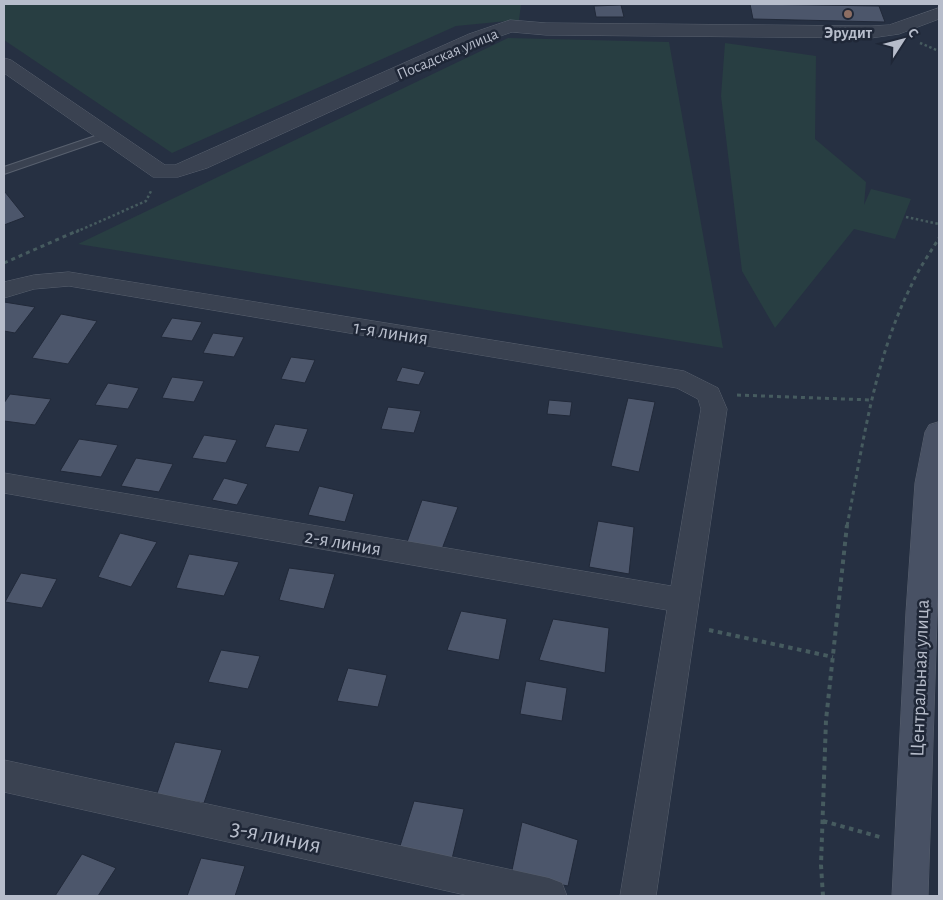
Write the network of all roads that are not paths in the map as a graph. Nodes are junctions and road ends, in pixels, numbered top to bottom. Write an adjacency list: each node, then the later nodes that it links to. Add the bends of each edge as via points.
1 (939, 13): 3 (street, Посадская улица, via 892,30 871,32 510,26 476,38 178,171 161,172)
2 (4, 64): 3 (street)
3 (107, 135): 4 (lane)
4 (4, 171)
5 (4, 290): 8 (street, 1-я линия, via 34,282 69,279 684,380 709,394 714,409)
6 (939, 432): 12 (main road, Центральная улица, via 929,483)
7 (4, 483): 8 (street, 2-я линия)
8 (681, 612): 11 (street)
9 (4, 776): 10 (street, 3-я линия)
10 (549, 896)
11 (638, 896)
12 (910, 896)

